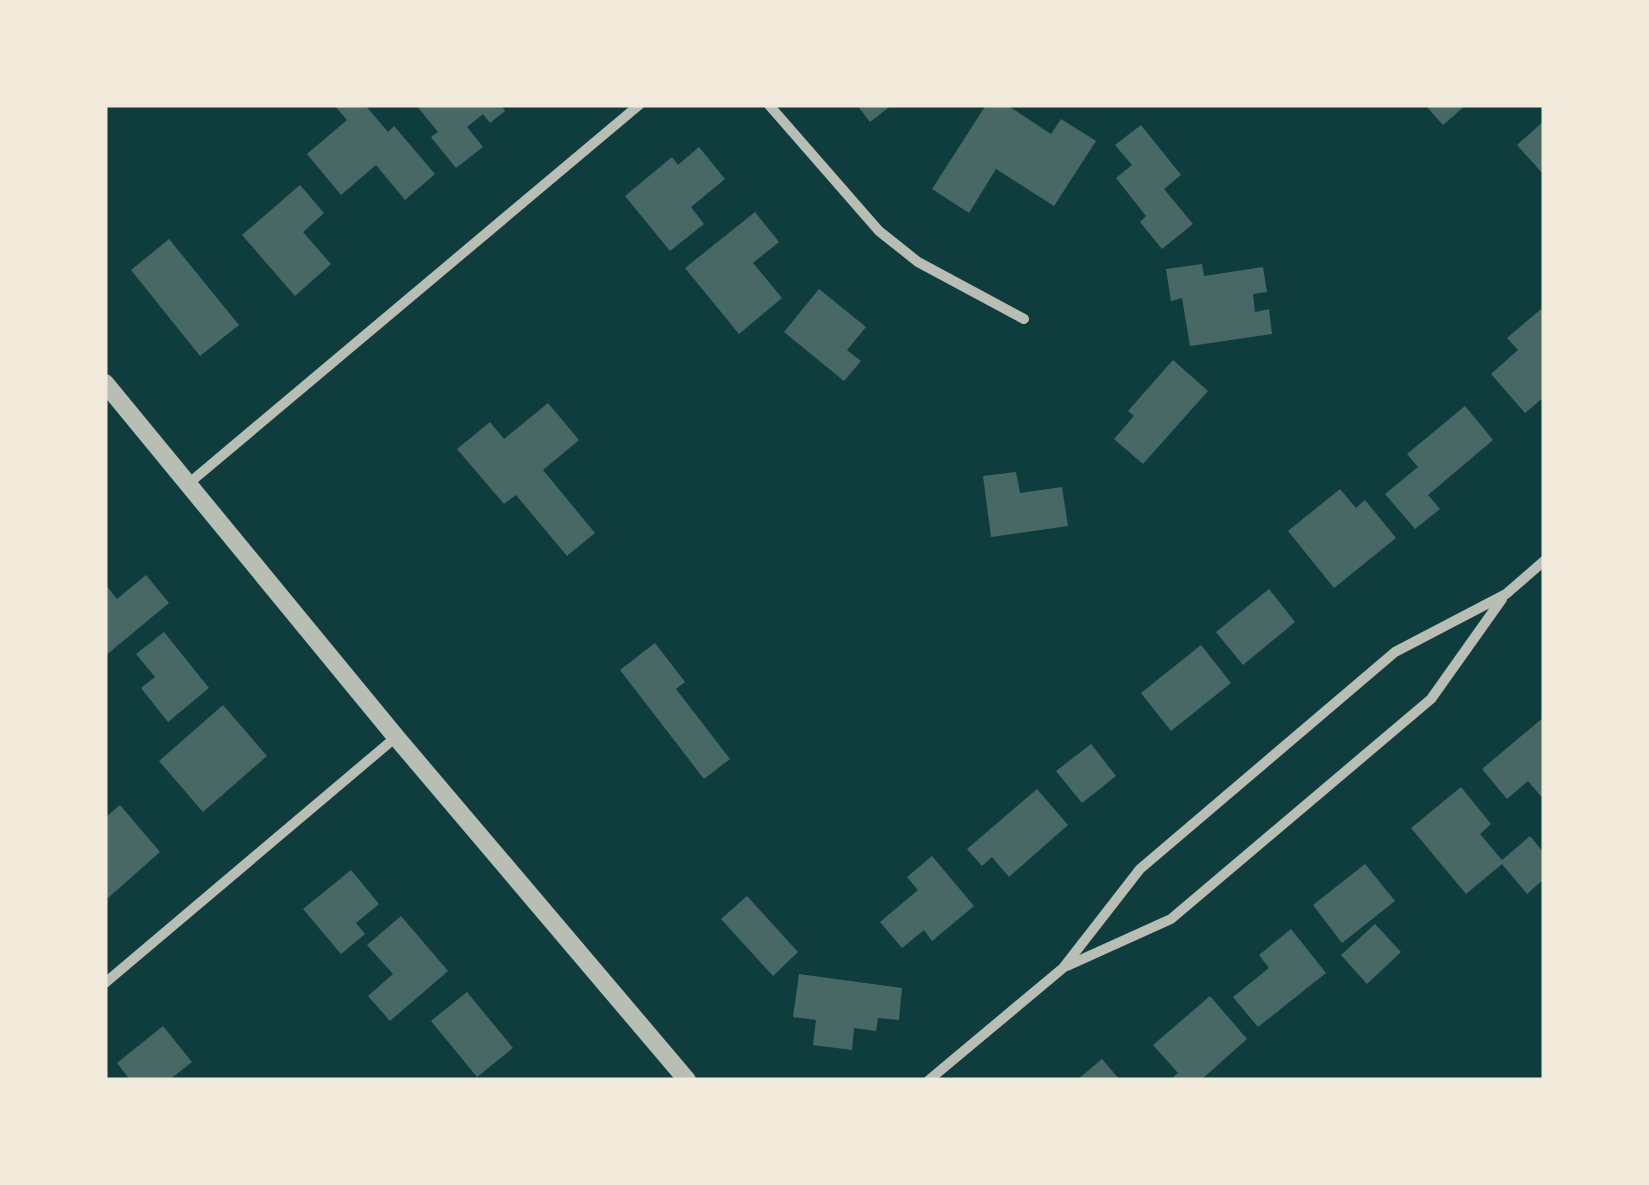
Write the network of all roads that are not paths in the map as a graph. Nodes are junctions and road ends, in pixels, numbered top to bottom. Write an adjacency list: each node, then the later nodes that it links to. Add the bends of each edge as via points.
1 (639, 105): 5 (street)
2 (768, 105): 3 (street, via 879,231 918,262)
3 (1024, 319)
4 (105, 383): 5 (street)
5 (188, 484): 8 (street)
6 (1544, 561): 7 (street)
7 (1506, 594): 9 (street, via 1395,652 1140,869); 9 (street, via 1431,699 1171,919)
8 (396, 737): 10 (street); 11 (street)
9 (1063, 968): 12 (street)
10 (105, 982)
11 (687, 1080)
12 (929, 1080)

